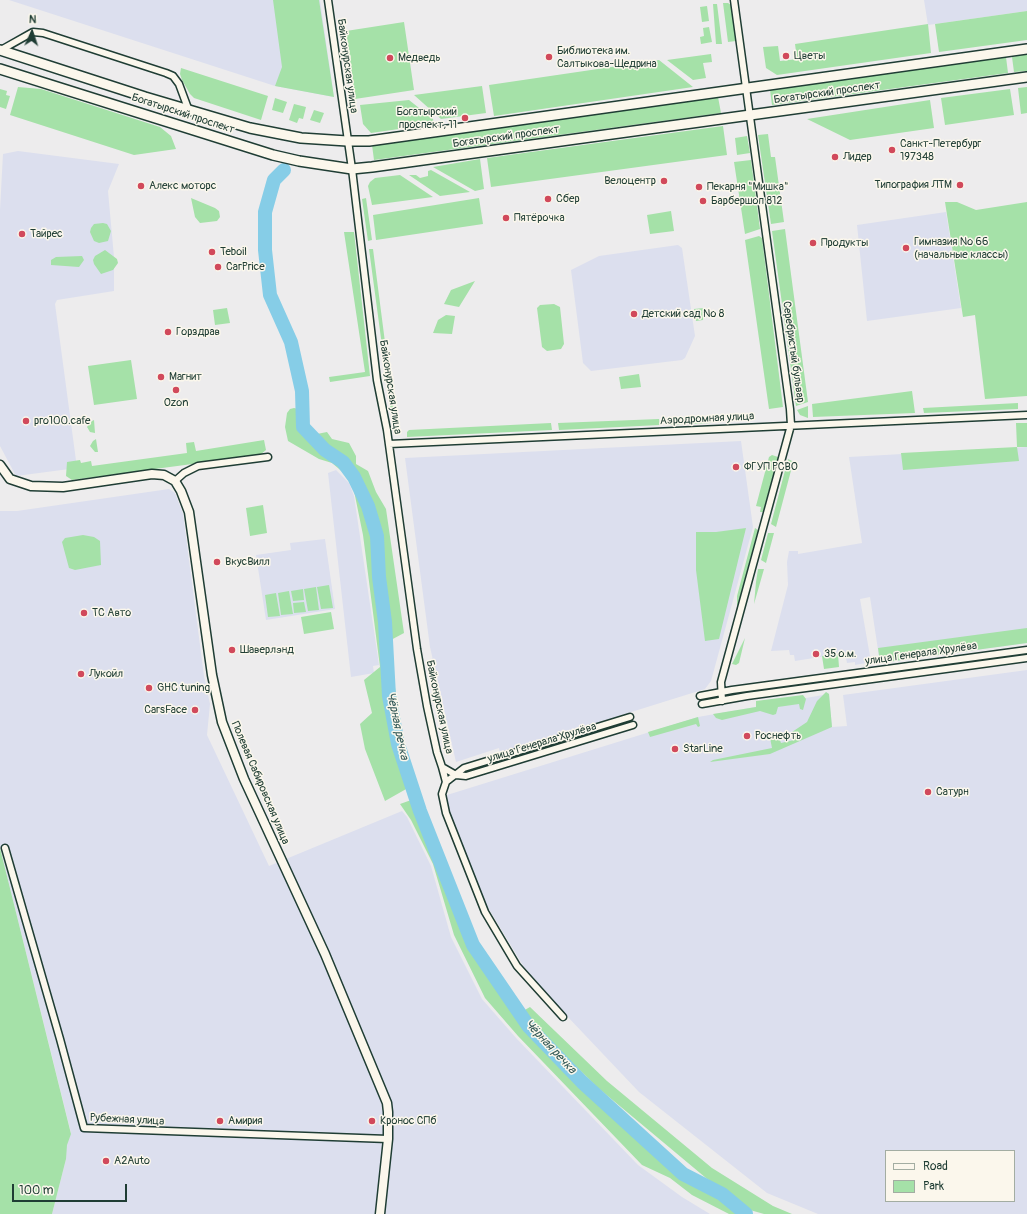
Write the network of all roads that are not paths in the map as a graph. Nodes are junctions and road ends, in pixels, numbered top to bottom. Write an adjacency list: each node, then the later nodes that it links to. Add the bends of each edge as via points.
1 (328, 0): 10 (street, Байконурская улица)
2 (734, 0): 7 (street, Серебристый бульвар)
3 (1027, 49): 7 (main road, Богатырский проспект)
4 (0, 50): 8 (main road, Богатырский проспект); 8 (street, via 33,32 43,33 158,70 173,76 179,84)
5 (0, 69): 11 (main road, Богатырский проспект, via 272,155)
6 (1027, 77): 9 (main road, Богатырский проспект)
7 (746, 87): 9 (street, Серебристый бульвар); 10 (main road, Богатырский проспект)
8 (189, 111): 10 (main road, Богатырский проспект, via 275,134)
9 (750, 116): 11 (main road, Богатырский проспект); 13 (street, Серебристый бульвар)
10 (347, 141): 11 (street, Байконурская улица)
11 (352, 169): 14 (street, Байконурская улица, via 378,380)
12 (1027, 415): 13 (street, Аэродромная улица)
13 (791, 425): 14 (street, Аэродромная улица); 20 (street, Серебристый бульвар)
14 (389, 444): 26 (street, Байконурская улица, via 424,692)
15 (268, 457): 17 (street, via 198,466)
16 (0, 465): 17 (street, via 10,479 31,486 63,487 152,474 164,475)
17 (175, 481): 31 (street, Полевая Сабировская улица, via 186,500 189,512 212,675 222,722 244,779 325,954 387,1103)
18 (1027, 650): 20 (street, улица Генерала Хрулёва)
19 (1027, 658): 22 (street, улица Генерала Хрулёва)
20 (721, 692): 21 (street, улица Генерала Хрулёва); 22 (street, Серебристый бульвар)
21 (700, 696)
22 (722, 700): 23 (street, улица Генерала Хрулёва)
23 (702, 704)
24 (630, 717): 27 (street, улица Генерала Хрулёва, via 464,768)
25 (633, 725): 27 (street, улица Генерала Хрулёва, via 466,776)
26 (442, 767): 27 (street, Байконурская улица); 28 (street)
27 (453, 774): 28 (street)
28 (446, 782): 30 (street, via 442,794 446,813 485,912 517,966)
29 (5, 848): 31 (street, Рубежная улица, via 84,1128)
30 (563, 1017)
31 (388, 1139): 32 (street, Полевая Сабировская улица)
32 (380, 1214)

